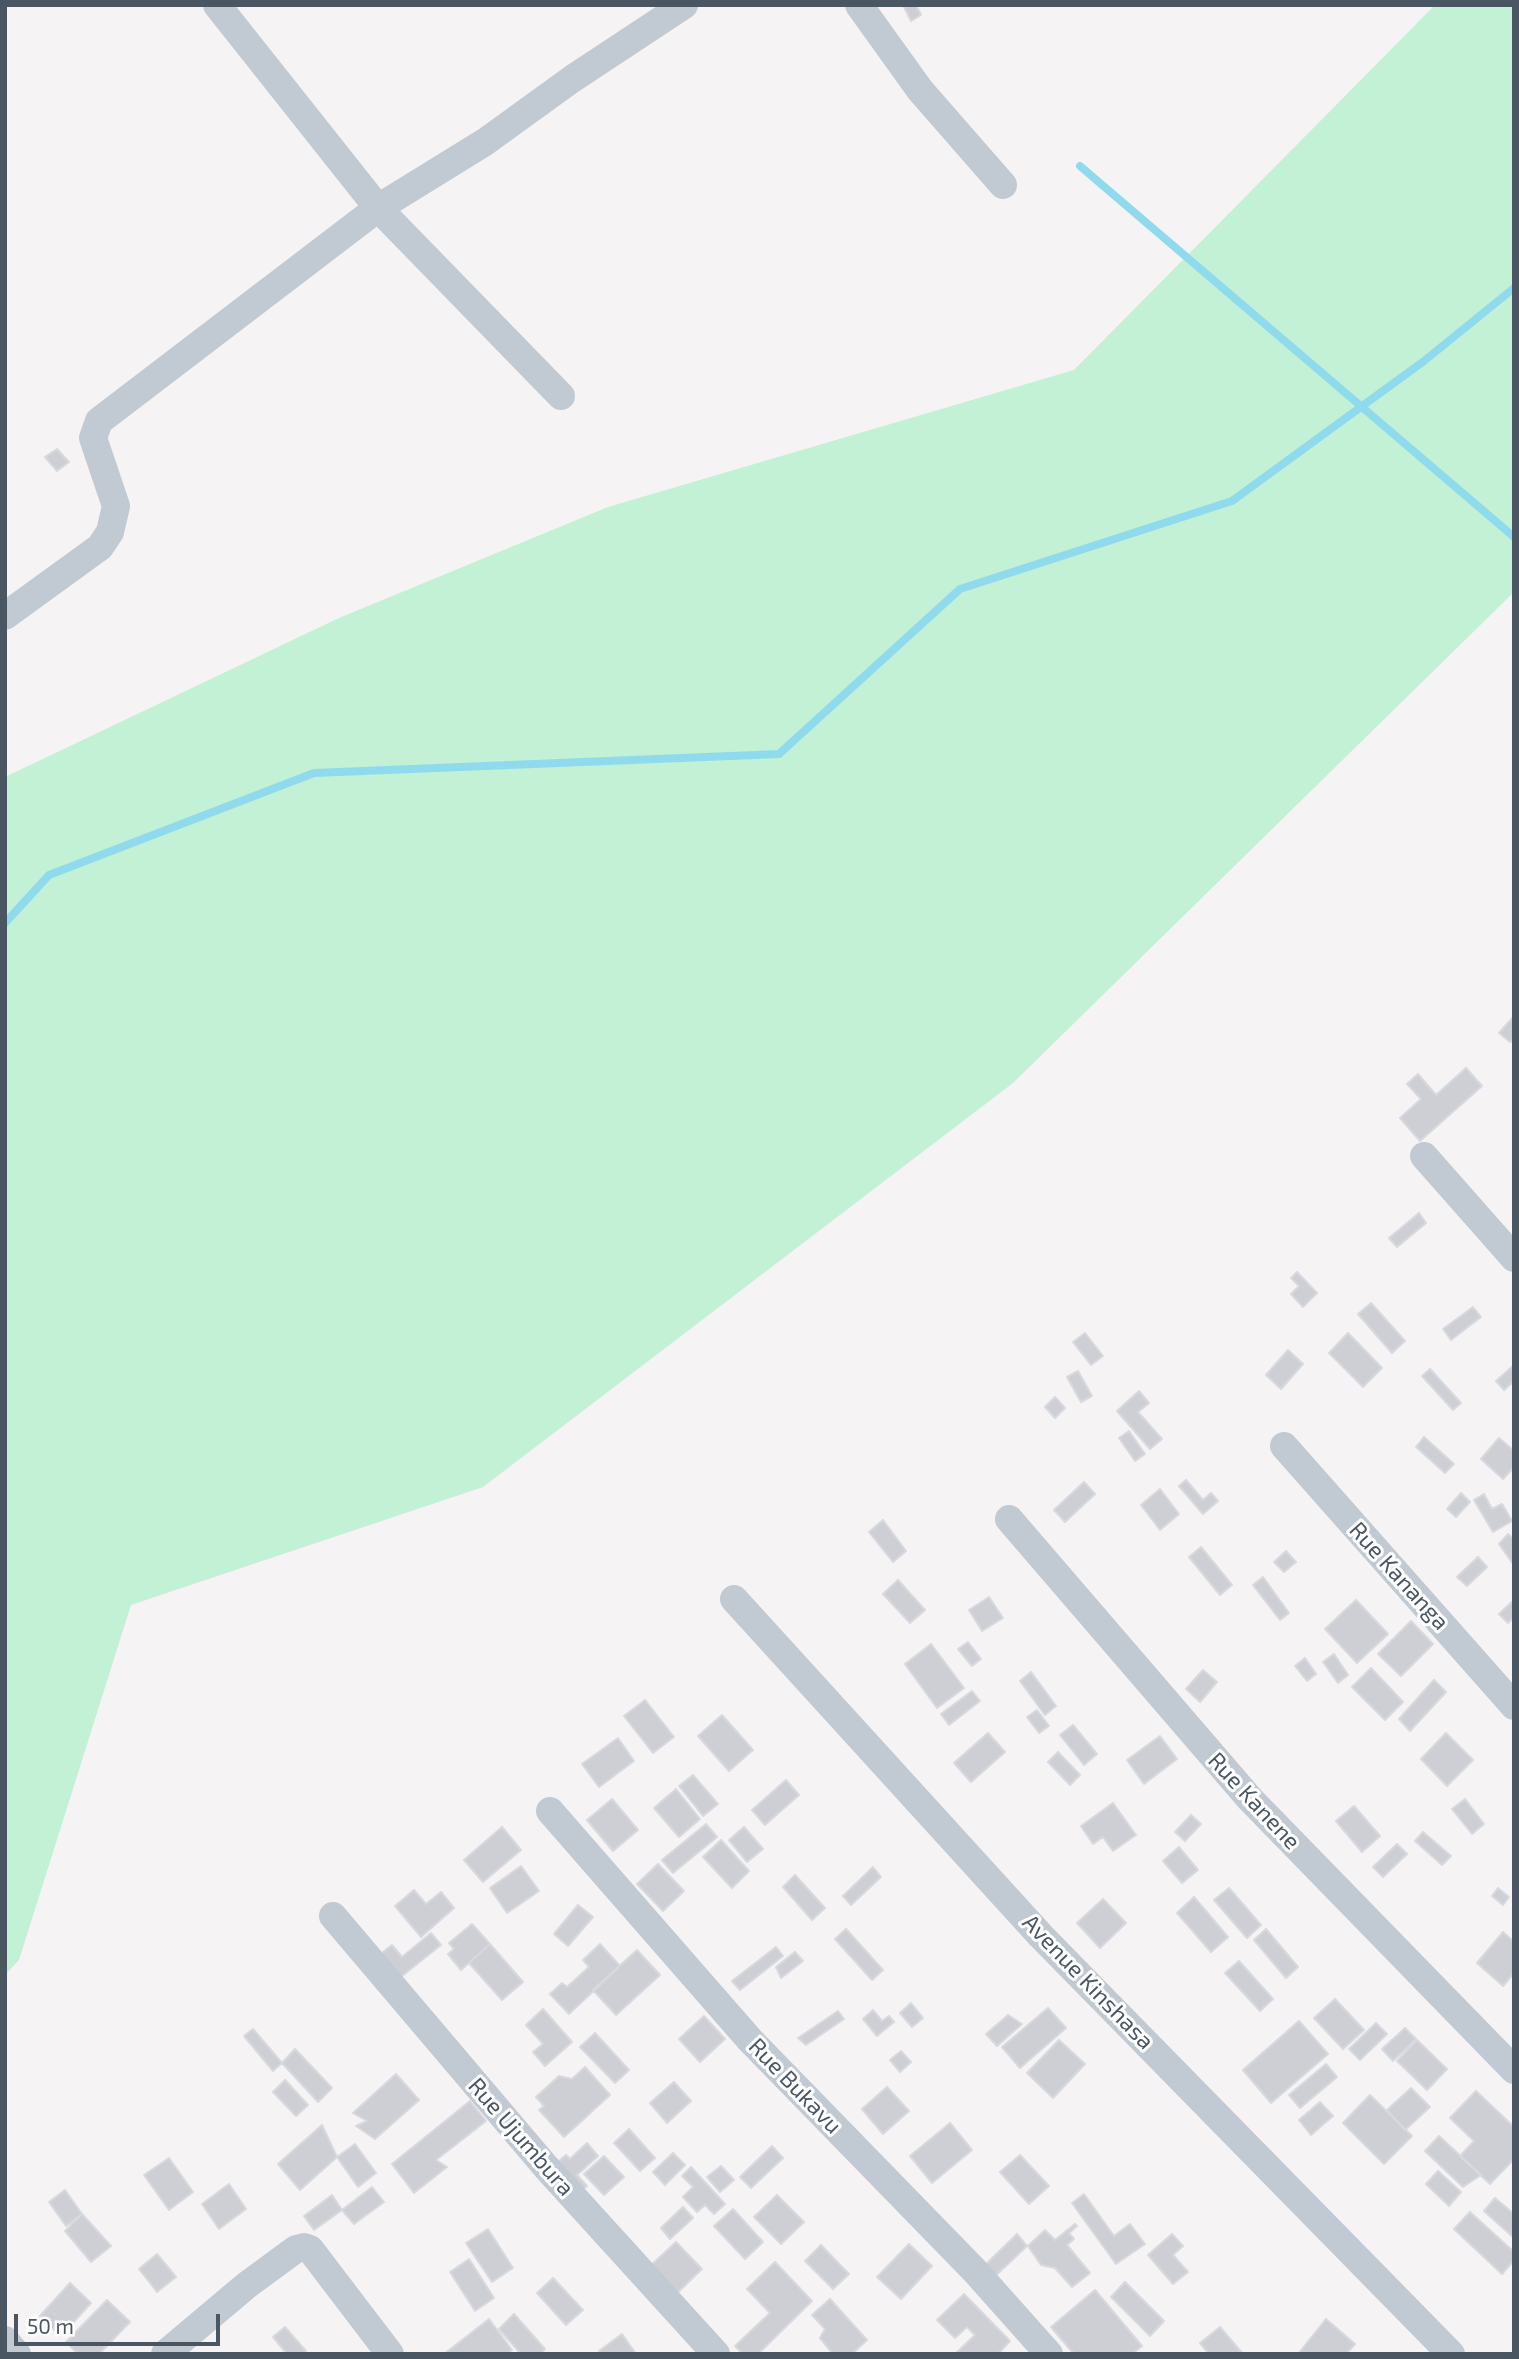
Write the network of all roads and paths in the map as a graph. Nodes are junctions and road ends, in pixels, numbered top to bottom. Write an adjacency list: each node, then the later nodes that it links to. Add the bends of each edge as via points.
1 (217, 5): 5 (street)
2 (684, 5): 5 (street, via 485,142)
3 (859, 5): 4 (street, via 920,90)
4 (1003, 184)
5 (378, 208): 6 (street); 7 (street, via 99,421 93,438 116,506 110,532 100,547)
6 (561, 396)
7 (5, 616)
8 (1424, 1156): 9 (street)
9 (1514, 1258)
10 (1284, 1446): 13 (street, Rue Kananga)
11 (1009, 1520): 16 (street, Rue Kanene, via 1250,1799)
12 (734, 1599): 23 (street, Avenue Kinshasa, via 1041,1936)
13 (1514, 1706)
14 (550, 1811): 22 (street, Rue Bukavu, via 750,2040)
15 (333, 1916): 21 (street, Rue Ujumbura, via 546,2167)
16 (1514, 2070)
17 (5, 2340): 18 (street)
18 (17, 2354)
19 (165, 2354): 20 (street, via 247,2285 304,2247)
20 (390, 2354)
21 (716, 2354)
22 (1049, 2354)
23 (1451, 2354)

